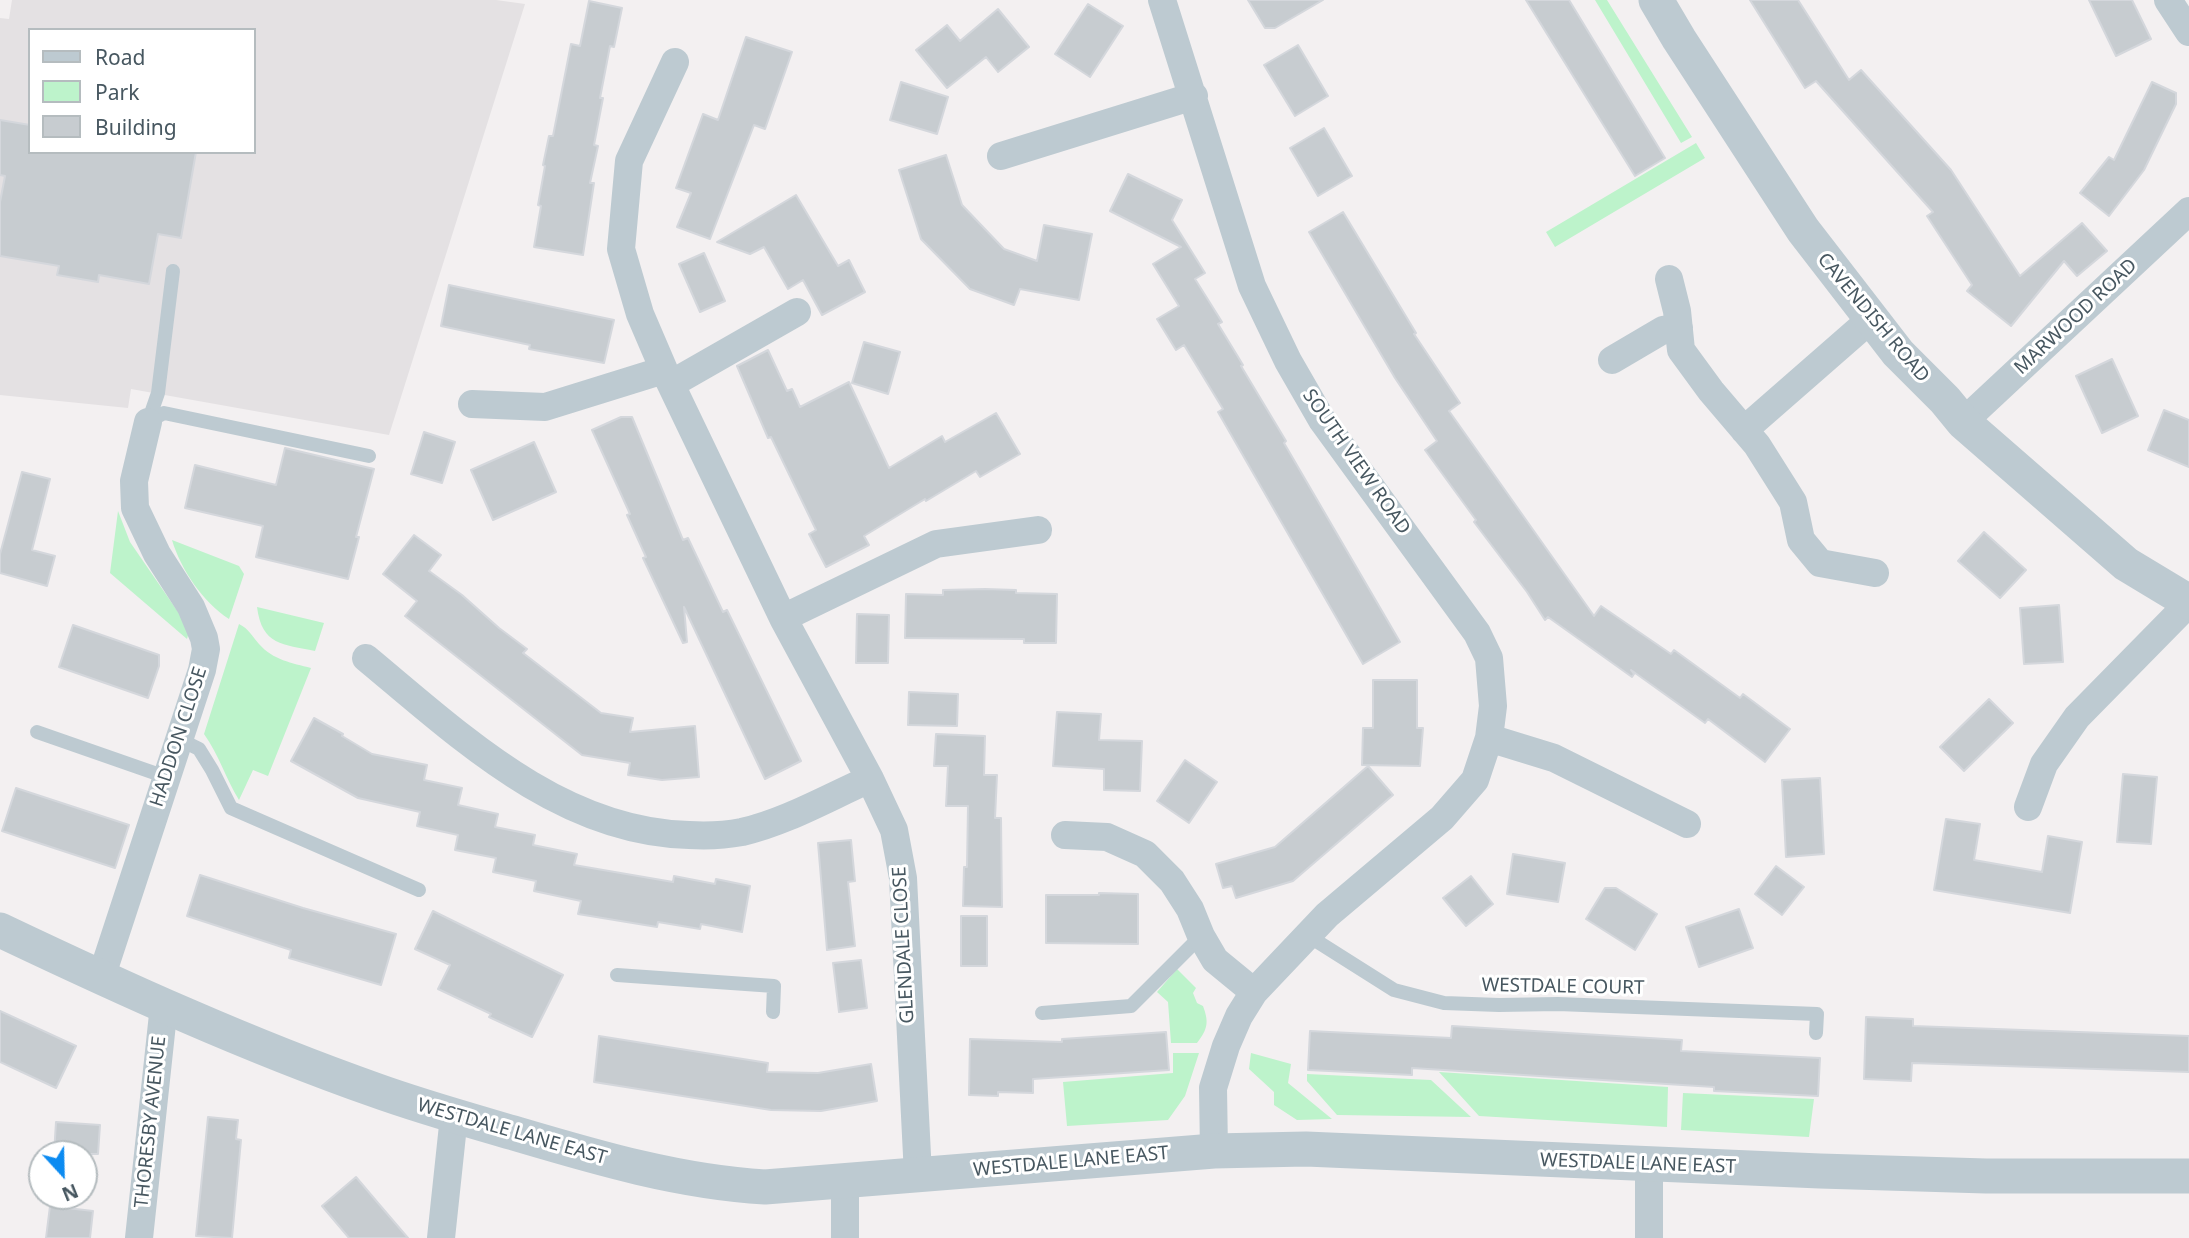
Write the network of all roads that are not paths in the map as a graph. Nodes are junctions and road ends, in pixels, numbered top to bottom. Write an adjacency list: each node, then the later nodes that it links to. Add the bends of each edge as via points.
1 (1162, 0): 6 (street, SOUTH VIEW ROAD)
2 (1656, 0): 12 (street, CAVENDISH ROAD, via 1803,230)
3 (2168, 0): 4 (street)
4 (2189, 32)
5 (676, 62): 15 (street, GLENDALE CLOSE, via 629,161 621,249 640,314)
6 (1194, 96): 7 (street); 27 (street, SOUTH VIEW ROAD, via 1252,286 1288,361 1322,419 1478,632 1489,658 1493,706)
7 (1001, 156)
8 (2189, 211): 18 (street, MARWOOD ROAD)
9 (173, 271): 17 (lane, via 158,393)
10 (1670, 279): 13 (street)
11 (797, 312): 15 (street)
12 (1871, 320): 18 (street, CAVENDISH ROAD); 19 (street)
13 (1679, 328): 14 (street, via 1663,330); 19 (street, via 1681,350)
14 (1612, 360)
15 (667, 377): 16 (street, via 545,407); 24 (street, GLENDALE CLOSE)
16 (472, 404)
17 (148, 422): 20 (lane, via 164,413); 28 (street, HADDON CLOSE, via 134,481 135,508 191,607 206,649)
18 (1963, 422): 23 (street, CAVENDISH ROAD, via 2126,564)
19 (1744, 430): 22 (street, via 1793,502 1801,540 1820,563)
20 (369, 456)
21 (1038, 530): 24 (street, via 936,544)
22 (1875, 573)
23 (2189, 602): 31 (street, via 2077,717 2044,764)
24 (783, 618): 30 (street, GLENDALE CLOSE)
25 (366, 658): 30 (street, via 497,764 566,806 611,822 664,834 742,832)
26 (37, 732): 29 (lane)
27 (1489, 738): 32 (street, via 1554,758); 36 (street, SOUTH VIEW ROAD, via 1475,780 1442,818)
28 (179, 739): 29 (street, HADDON CLOSE); 34 (lane, via 199,749 231,808)
29 (166, 777): 39 (street, HADDON CLOSE)
30 (870, 779): 48 (street, GLENDALE CLOSE, via 894,830 903,878)
31 (2028, 807)
32 (1687, 824)
33 (1065, 835): 37 (street, via 1107,837 1145,854 1172,881)
34 (419, 890)
35 (0, 930): 39 (street, WESTDALE LANE EAST)
36 (1307, 935): 40 (street, SOUTH VIEW ROAD); 44 (lane, WESTDALE COURT, via 1394,990 1444,1003 1817,1014)
37 (1201, 936): 40 (street, via 1216,960); 43 (lane, via 1131,1006)
38 (617, 975): 42 (lane, via 774,986)
39 (100, 978): 41 (street, WESTDALE LANE EAST)
40 (1254, 992): 46 (street, SOUTH VIEW ROAD, via 1226,1046 1213,1088)
41 (164, 1005): 45 (street, WESTDALE LANE EAST, via 363,1086); 51 (street, THORESBY AVENUE)
42 (773, 1012)
43 (1042, 1013)
44 (1816, 1033)
45 (454, 1116): 50 (street, WESTDALE LANE EAST, via 580,1153 721,1185); 52 (street)
46 (1214, 1150): 47 (street, WESTDALE LANE EAST, via 1306,1149); 48 (street, WESTDALE LANE EAST)
47 (1649, 1165): 49 (street, WESTDALE LANE EAST, via 1986,1176); 54 (street)
48 (918, 1175): 50 (street, WESTDALE LANE EAST)
49 (2189, 1176)
50 (845, 1181): 53 (street)
51 (139, 1238)
52 (441, 1238)
53 (845, 1238)
54 (1649, 1238)

